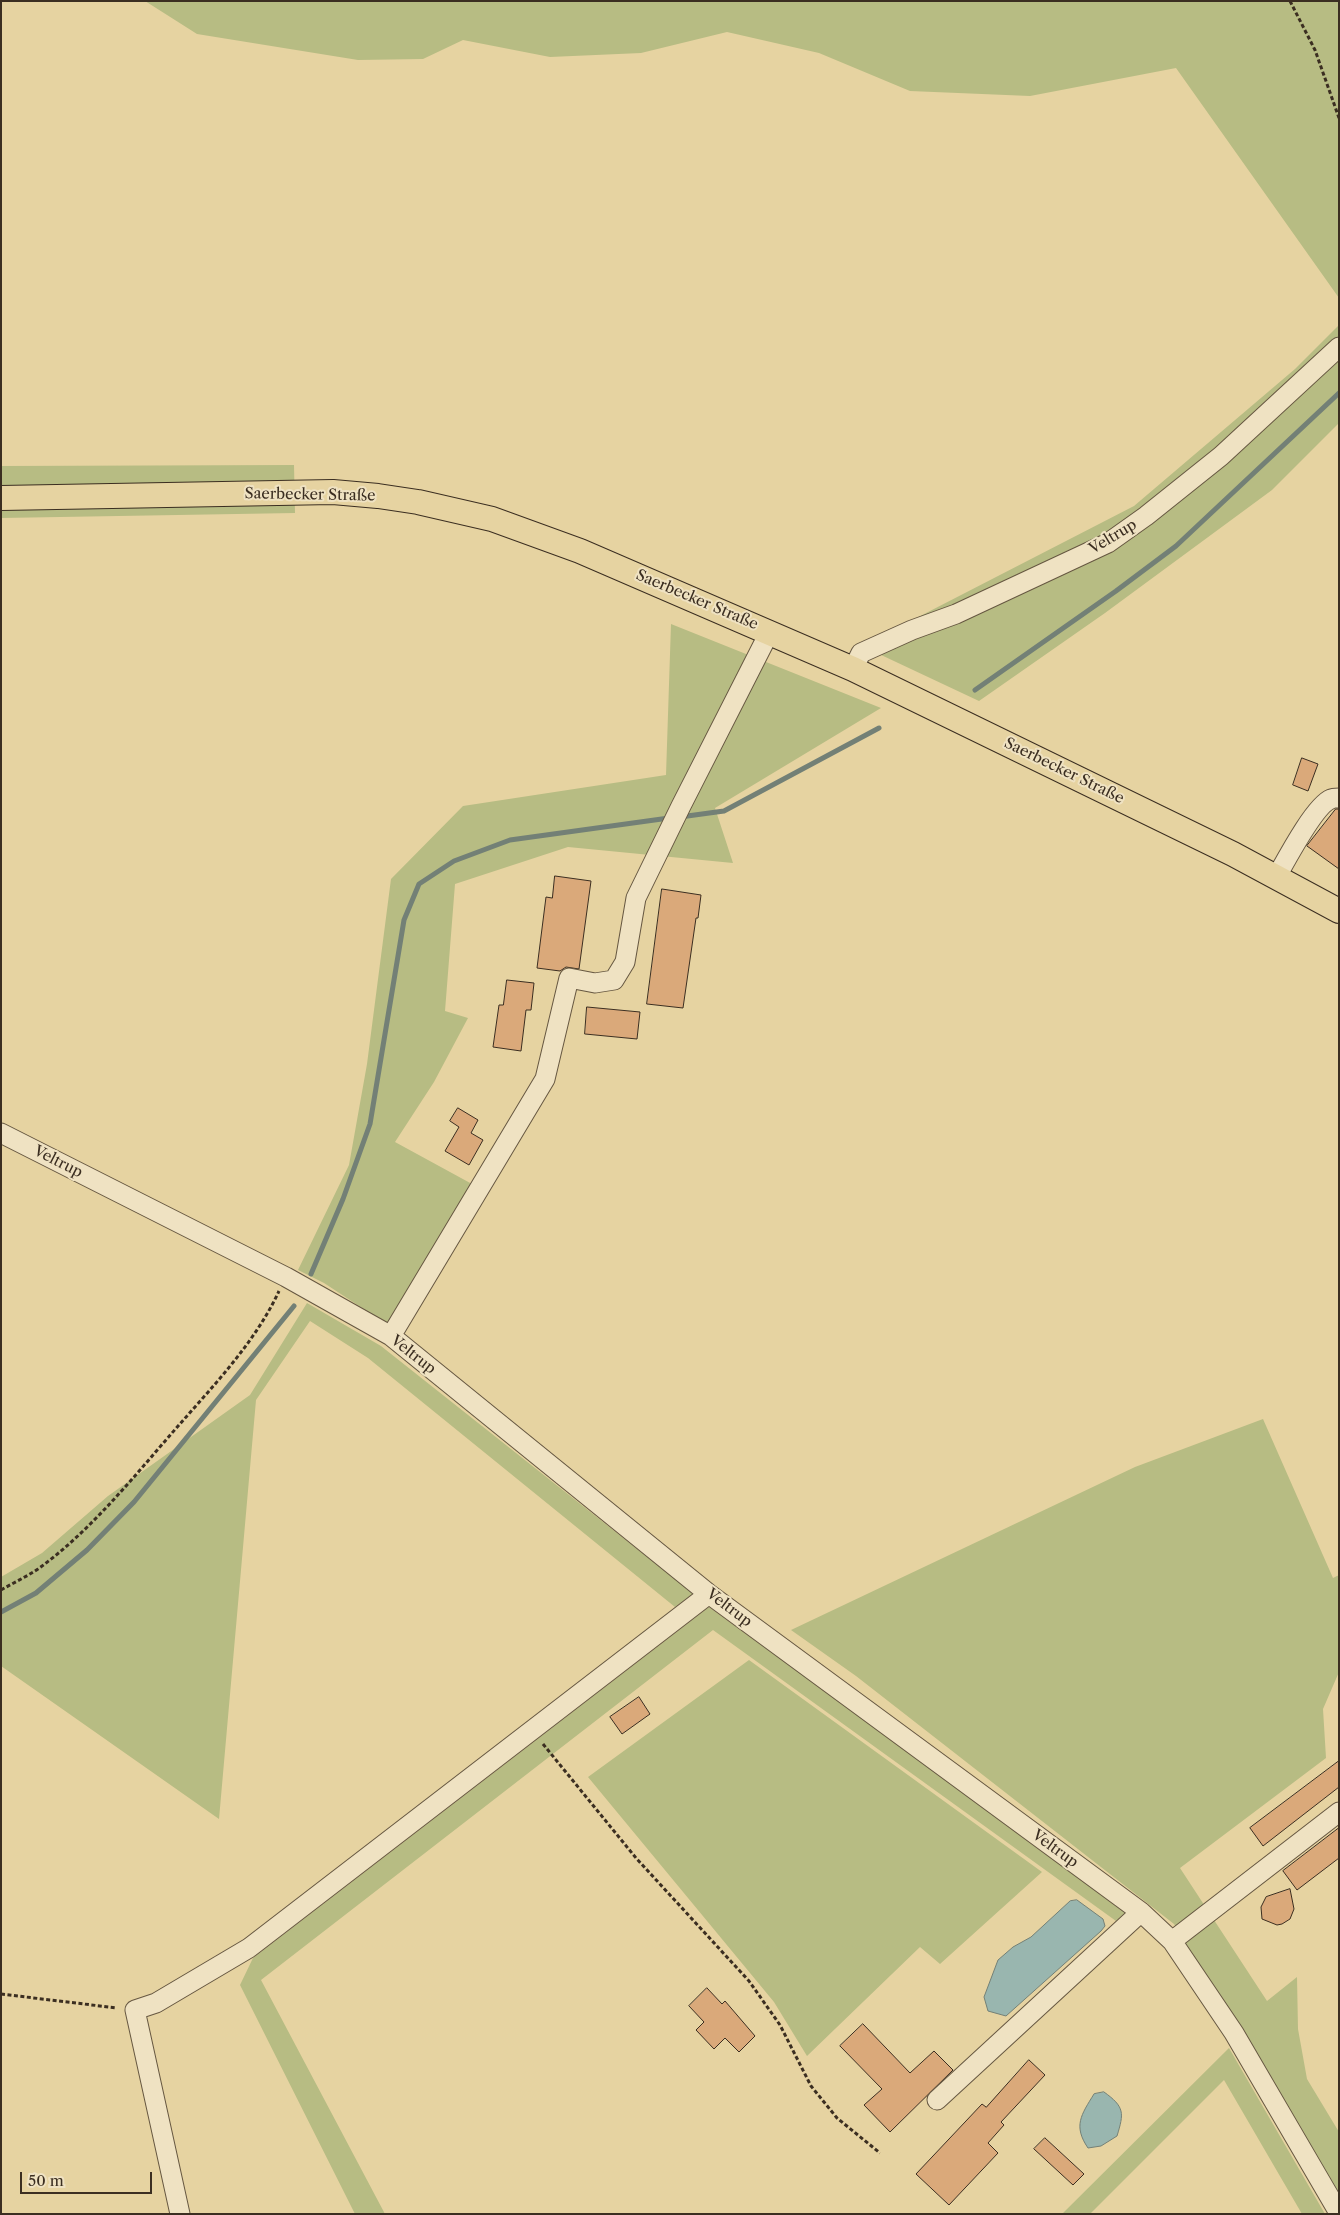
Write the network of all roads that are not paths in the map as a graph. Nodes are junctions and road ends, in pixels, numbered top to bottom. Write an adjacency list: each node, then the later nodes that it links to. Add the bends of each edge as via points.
1 (1339, 347): 4 (street, Veltrup, via 1221,456 1108,543 956,614 861,653)
2 (1, 498): 3 (main road, Saerbecker Straße, via 333,492 418,502 492,519 580,551)
3 (770, 631): 4 (main road, Saerbecker Straße); 9 (street, via 636,898 625,962 614,980 594,983 569,978 545,1079)
4 (853, 669): 6 (main road, Saerbecker Straße)
5 (1339, 798): 6 (street, via 1330,799 1322,807 1301,834)
6 (1277, 876): 7 (main road, Saerbecker Straße)
7 (1339, 911)
8 (1, 1133): 9 (street, Veltrup, via 286,1277)
9 (391, 1336): 10 (street, Veltrup)
10 (709, 1594): 12 (street, Veltrup); 16 (street, via 249,1948 156,2003 136,2010)
11 (1339, 1812): 13 (street)
12 (1141, 1912): 13 (street, Veltrup); 14 (street)
13 (1172, 1941): 15 (street, Veltrup, via 1234,2033)
14 (937, 2100)
15 (1339, 2213)
16 (180, 2214)

